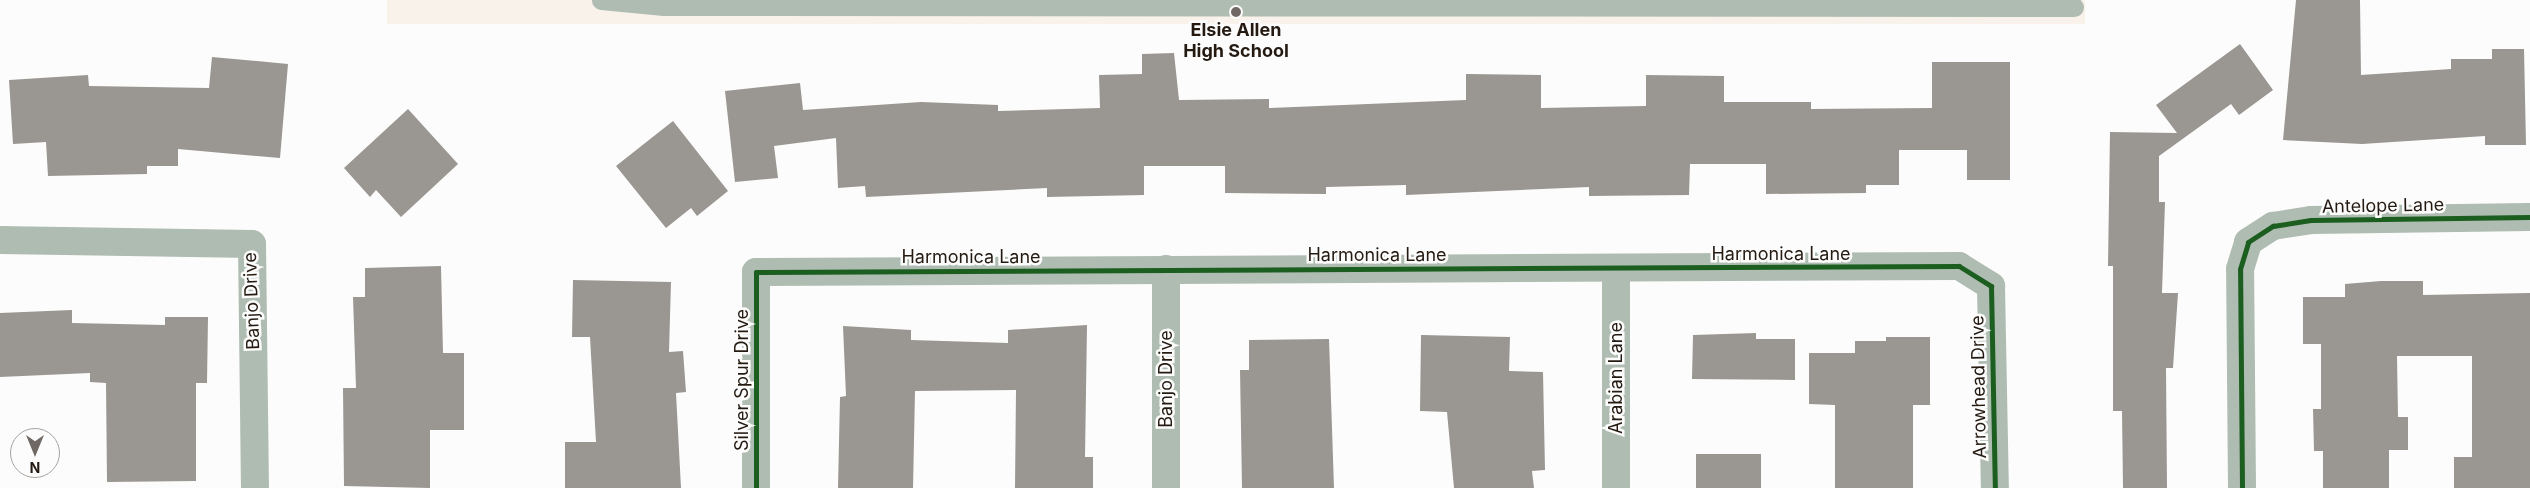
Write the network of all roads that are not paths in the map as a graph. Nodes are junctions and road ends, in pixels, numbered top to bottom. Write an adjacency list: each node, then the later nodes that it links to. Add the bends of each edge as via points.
1 (601, 0): 2 (lane, via 664,6)
2 (863, 3): 3 (lane)
3 (1756, 3): 4 (lane)
4 (2074, 7)
5 (2530, 217): 16 (street, Antelope Lane, via 2311,220 2273,226 2248,242 2240,269)
6 (0, 240): 11 (street, Banjo Drive, via 252,244)
7 (1616, 269): 8 (street, Harmonica Lane); 10 (street, Harmonica Lane, via 1959,266); 14 (street, Arabian Lane)
8 (1166, 270): 9 (street, Harmonica Lane); 13 (street, Banjo Drive)
9 (756, 272): 12 (street, Silver Spur Drive)
10 (1991, 286): 15 (street, Arrowhead Drive)
11 (255, 488)
12 (756, 488)
13 (1166, 488)
14 (1616, 488)
15 (1995, 488)
16 (2242, 488)

